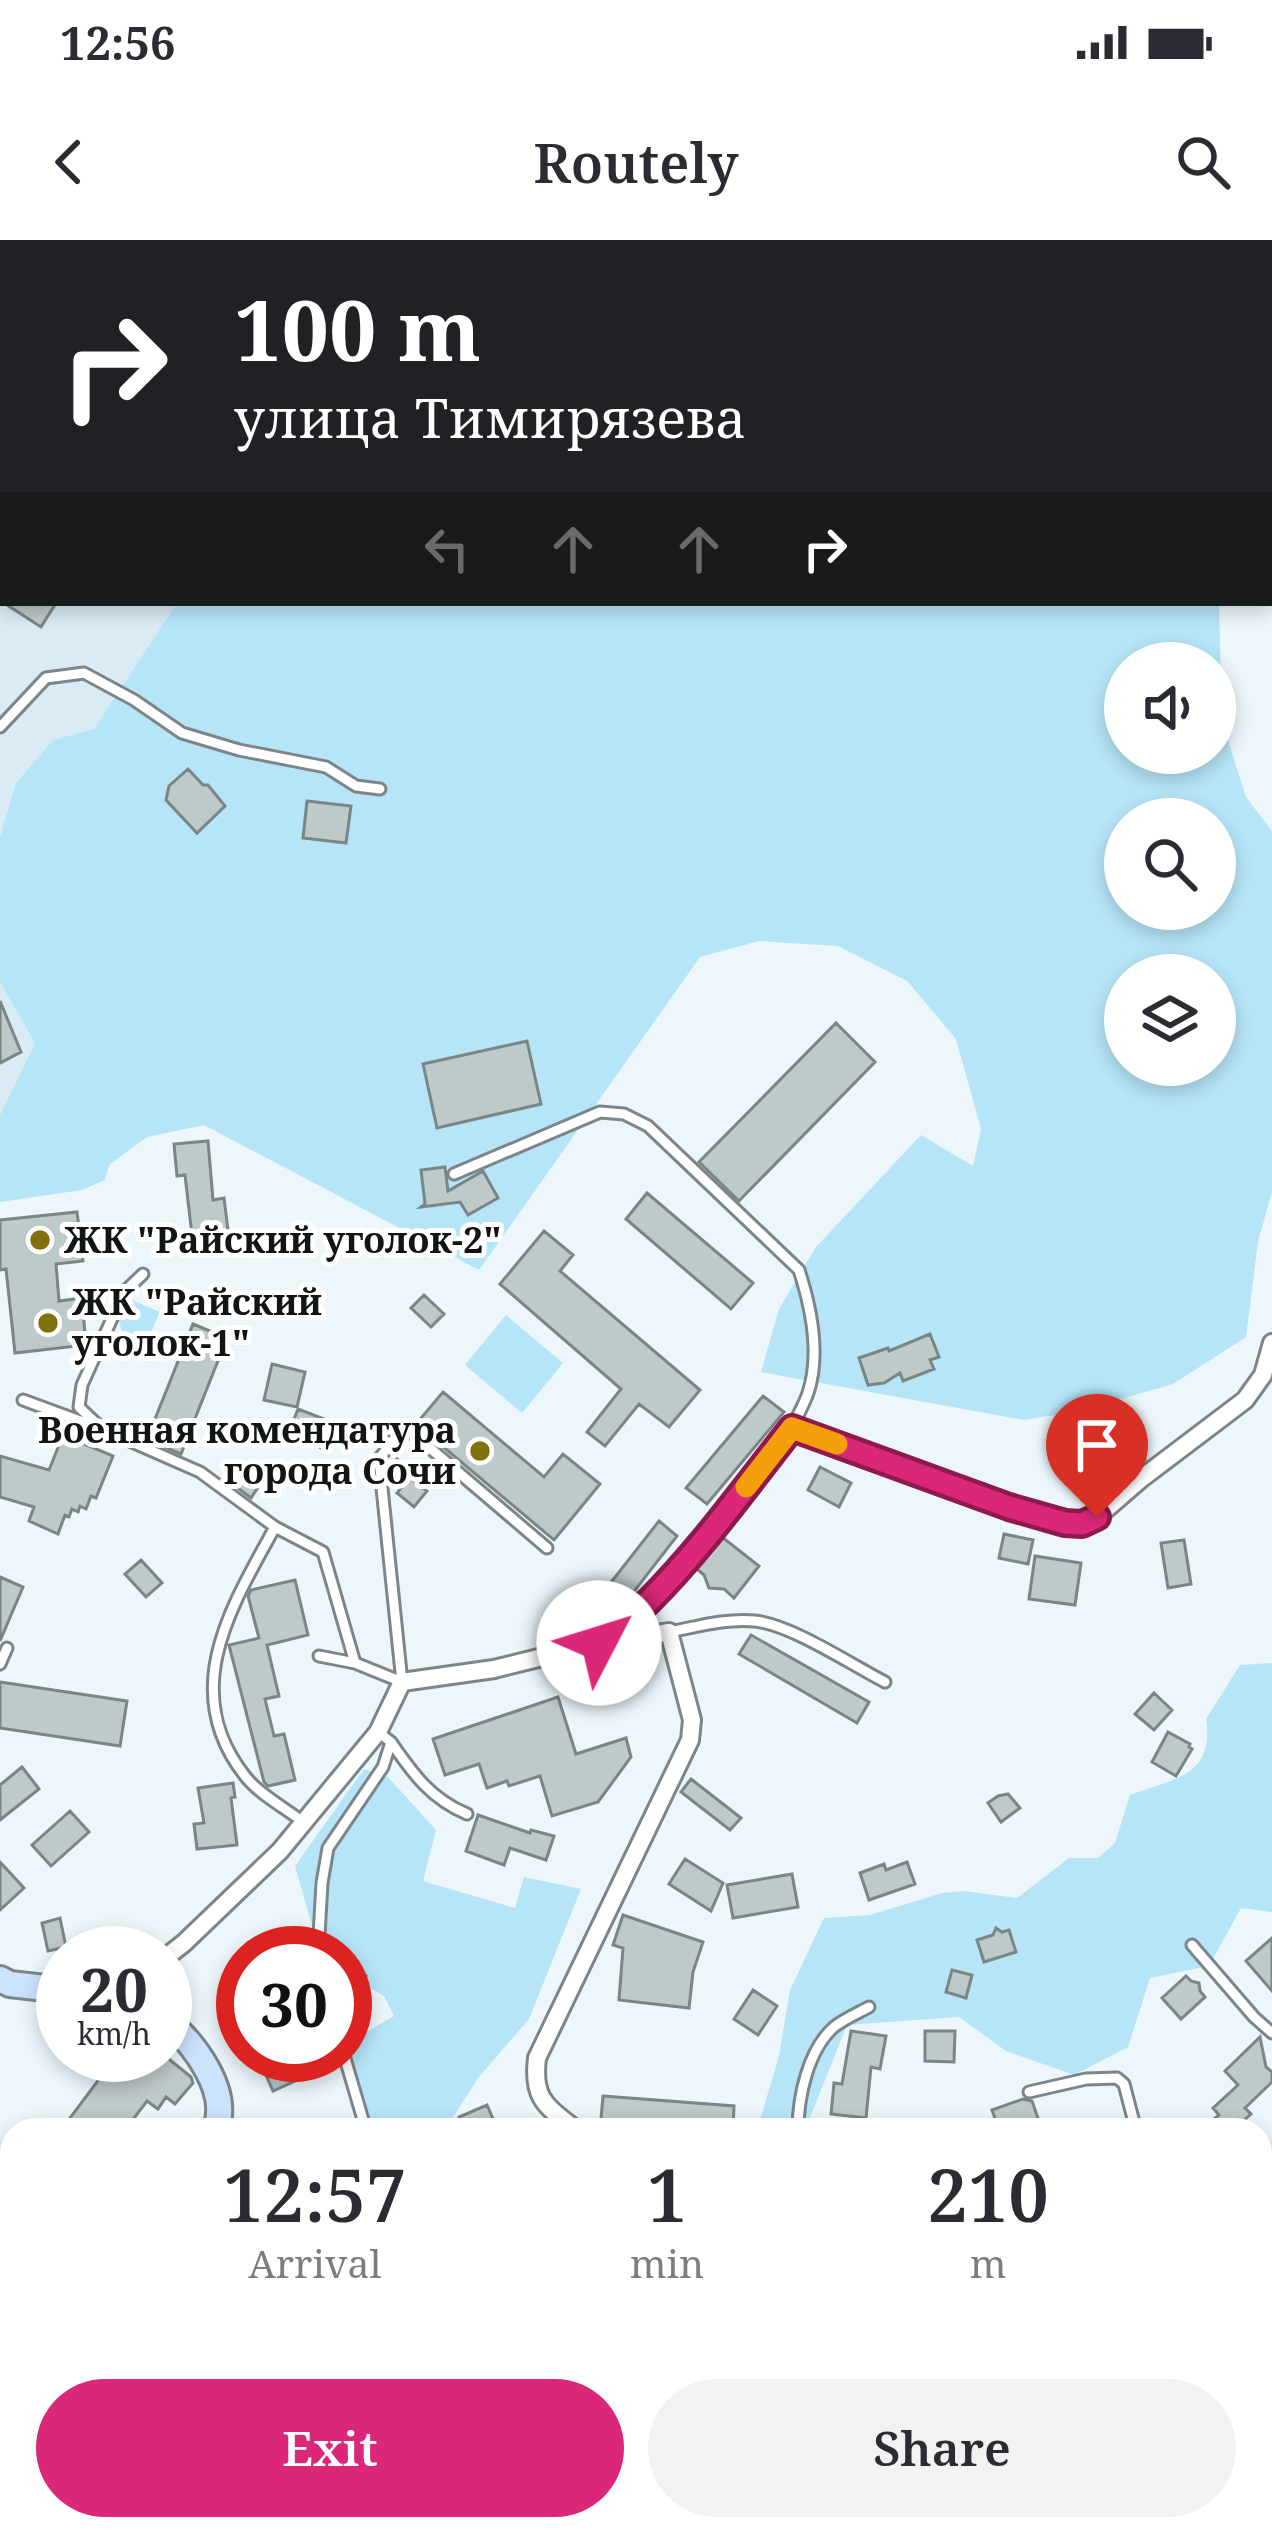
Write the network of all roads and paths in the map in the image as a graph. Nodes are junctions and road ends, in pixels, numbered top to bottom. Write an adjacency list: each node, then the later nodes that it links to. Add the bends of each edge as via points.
1 (0, 727): 2 (lane, via 46,678 84,673 182,733 326,767 356,786)
2 (380, 789)
3 (454, 1174): 7 (lane, via 600,1112 648,1126 799,1270 813,1340 809,1389)
4 (143, 1274): 8 (lane, via 124,1292 82,1385 79,1407)
5 (1272, 1343): 7 (street, via 1245,1400 1082,1524 1009,1507)
6 (23, 1400): 8 (lane)
7 (792, 1428): 12 (street, via 679,1568)
8 (102, 1429): 9 (lane, via 200,1472)
9 (275, 1527): 15 (lane, via 322,1552); 21 (lane, via 217,1646 213,1690 222,1738 247,1779)
10 (547, 1548): 17 (lane, via 404,1426 379,1459)
11 (669, 1632): 12 (street); 18 (lane, via 776,1624); 34 (street, via 690,1740 537,2058 536,2089)
12 (599, 1643): 17 (street)
13 (7, 1648): 16 (lane)
14 (319, 1656): 15 (lane)
15 (355, 1663): 17 (lane)
16 (0, 1664)
17 (402, 1682): 19 (street)
18 (885, 1682)
19 (385, 1737): 20 (lane, via 418,1782); 21 (street); 22 (lane, via 383,1767 328,1848)
20 (467, 1814)
21 (303, 1822): 23 (street)
22 (320, 1926)
23 (192, 1935)
24 (1192, 1945): 28 (lane)
25 (0, 1979): 26 (street)
26 (36, 1987)
27 (869, 2007): 35 (lane, via 833,2027 816,2051)
28 (1272, 2032)
29 (192, 2049): 32 (street, via 218,2094)
30 (352, 2082): 33 (lane)
31 (1029, 2092): 36 (lane, via 1117,2078)
32 (219, 2118)
33 (363, 2118)
34 (561, 2118)
35 (799, 2118)
36 (1133, 2118)

